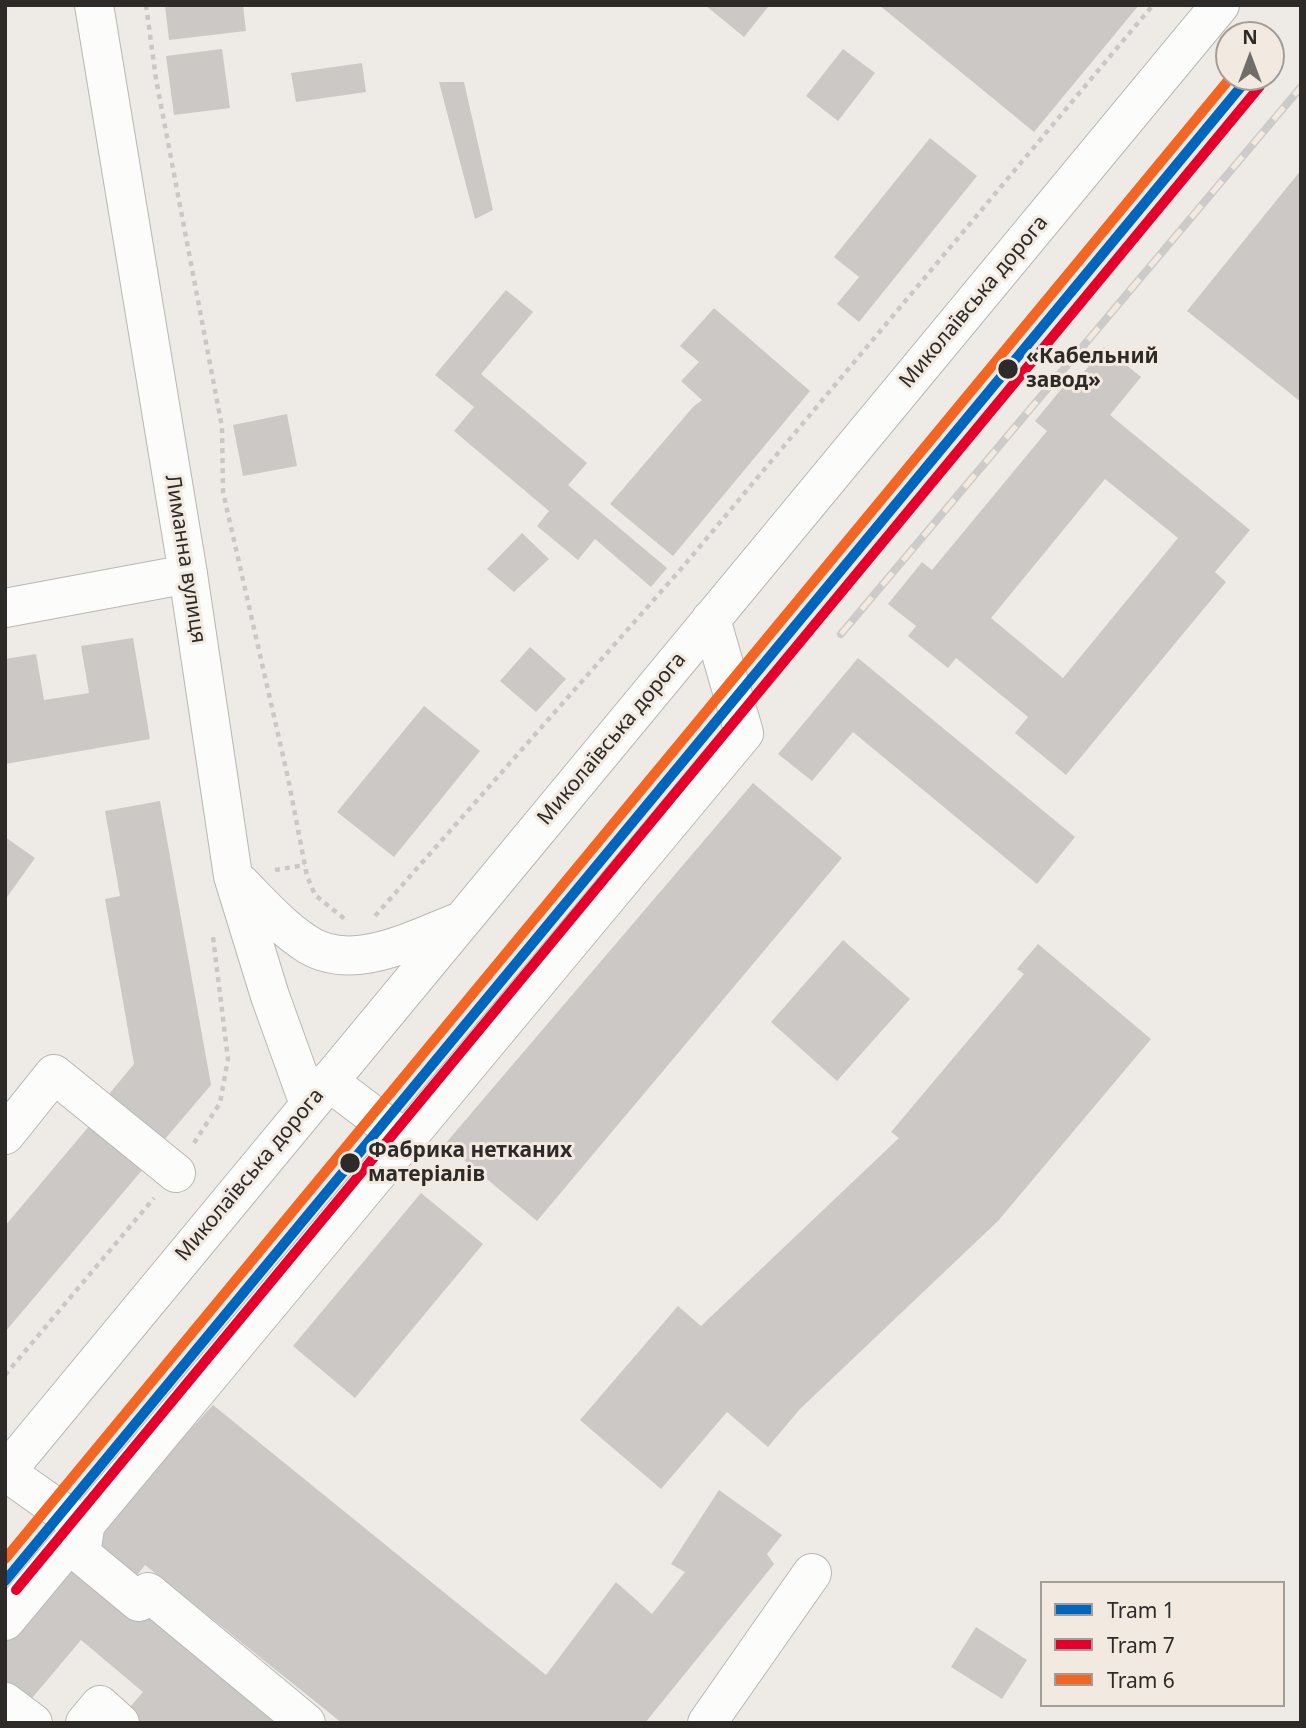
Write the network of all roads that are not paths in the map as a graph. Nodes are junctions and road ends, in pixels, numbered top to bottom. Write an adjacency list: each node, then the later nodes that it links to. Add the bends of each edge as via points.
1 (94, 5): 3 (main road, Лиманна вулиця)
2 (1220, 5): 5 (main road, Миколаївська дорога)
3 (188, 574): 4 (main road); 6 (main road, Лиманна вулиця)
4 (5, 608)
5 (711, 619): 7 (main road, Миколаївська дорога); 10 (main road, via 744,733)
6 (233, 876): 7 (main road, via 306,944 337,955 378,953); 8 (main road, Лиманна вулиця, via 270,996)
7 (461, 921): 8 (main road, Миколаївська дорога)
8 (319, 1093): 10 (main road); 12 (main road, Миколаївська дорога)
9 (5, 1135): 11 (main road, via 54,1074)
10 (407, 1142): 13 (main road)
11 (176, 1173)
12 (6, 1472): 13 (main road)
13 (85, 1528): 15 (main road); 20 (main road, via 81,1554 139,1602 148,1592)
14 (812, 1573): 21 (main road)
15 (5, 1621)
16 (5, 1702): 17 (main road)
17 (33, 1723)
18 (85, 1723): 19 (main road, via 100,1705)
19 (120, 1723)
20 (306, 1723)
21 (707, 1723)

